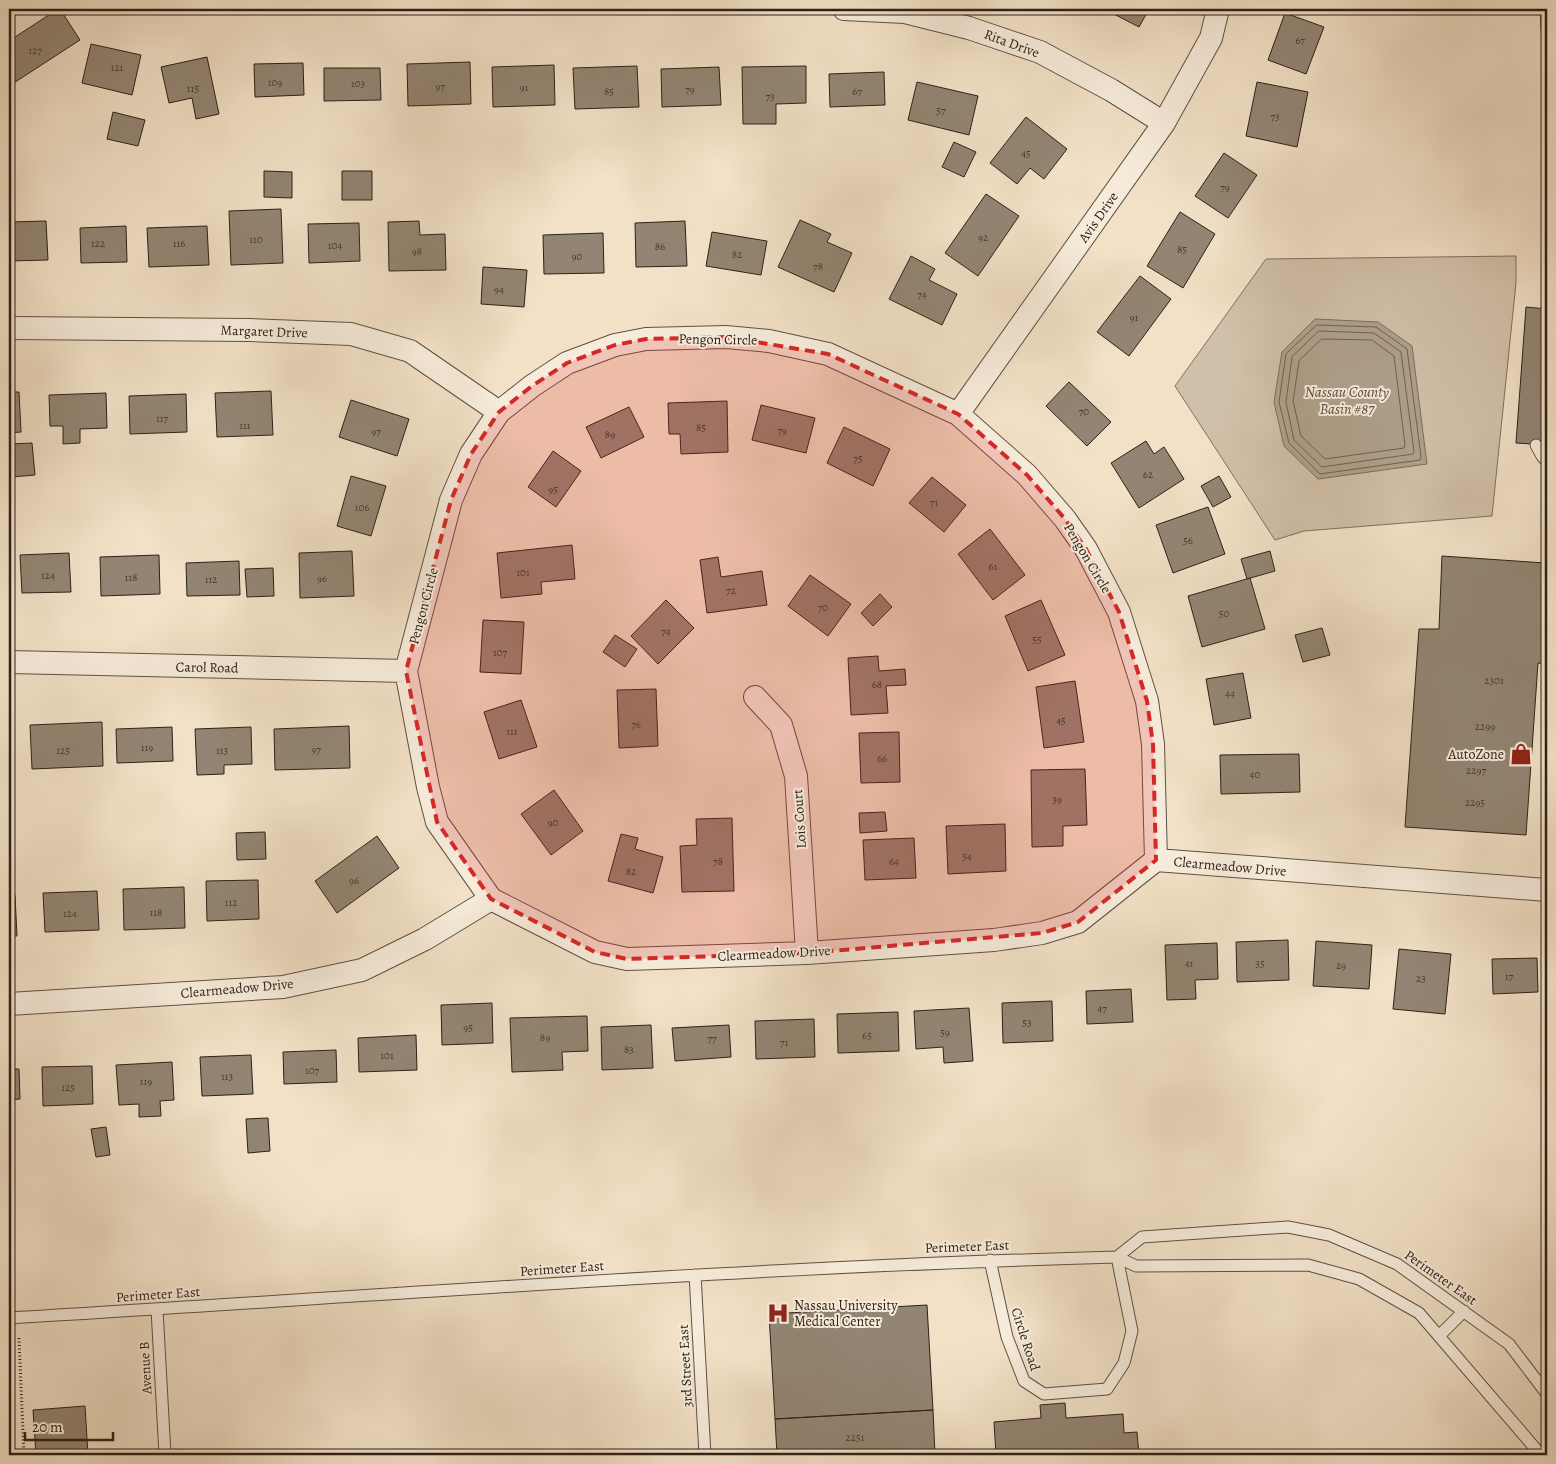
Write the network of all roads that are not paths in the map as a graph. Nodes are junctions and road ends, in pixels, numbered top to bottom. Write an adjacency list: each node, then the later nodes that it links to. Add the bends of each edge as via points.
1 (844, 9): 5 (street, Rita Drive, via 905,12 969,28 1040,52)
2 (1218, 9): 5 (street, Avis Drive, via 1211,38)
3 (1546, 9): 4 (lane)
4 (1547, 30)
5 (1164, 123): 8 (street, Avis Drive)
6 (9, 328): 7 (street, Margaret Drive, via 351,334 410,351)
7 (499, 412): 8 (street, Pengon Circle, via 567,363 615,345 646,339 726,336 769,341 828,354); 12 (street, Pengon Circle, via 471,454 451,500)
8 (958, 414): 14 (street, Pengon Circle, via 1027,475 1065,519 1086,549 1119,612 1146,702 1153,744)
9 (1536, 445): 10 (lane)
10 (1547, 462)
11 (9, 662): 12 (street, Carol Road)
12 (406, 671): 16 (street, Pengon Circle, via 437,822)
13 (755, 697): 17 (street, Lois Court, via 781,725 796,776)
14 (1156, 860): 15 (street, Clearmeadow Drive); 17 (street, Clearmeadow Drive, via 1078,922 1042,933 994,940)
15 (1547, 890)
16 (491, 899): 17 (street, Clearmeadow Drive, via 595,952 628,959); 18 (street, Clearmeadow Drive, via 425,939 353,972 282,987)
17 (807, 952)
18 (9, 1004)
19 (1118, 1257): 20 (lane, Perimeter East); 20 (lane, Circle Road, via 1132,1331 1124,1363 1107,1389 1044,1394 1024,1381 1007,1337); 23 (lane, Perimeter East, via 1142,1237 1288,1227 1329,1235 1397,1264); 25 (lane, Perimeter East, via 1136,1266 1308,1265 1359,1279 1419,1313)
20 (990, 1260): 21 (lane, Perimeter East)
21 (695, 1274): 22 (lane, Perimeter East); 28 (lane, 3rd Street East)
22 (157, 1309): 24 (lane, Perimeter East); 27 (lane, Avenue B)
23 (1464, 1311): 25 (lane); 26 (lane, Perimeter East, via 1509,1344)
24 (13, 1318)
25 (1438, 1336): 29 (lane, Perimeter East)
26 (1547, 1394)
27 (165, 1455)
28 (705, 1455)
29 (1541, 1455)

